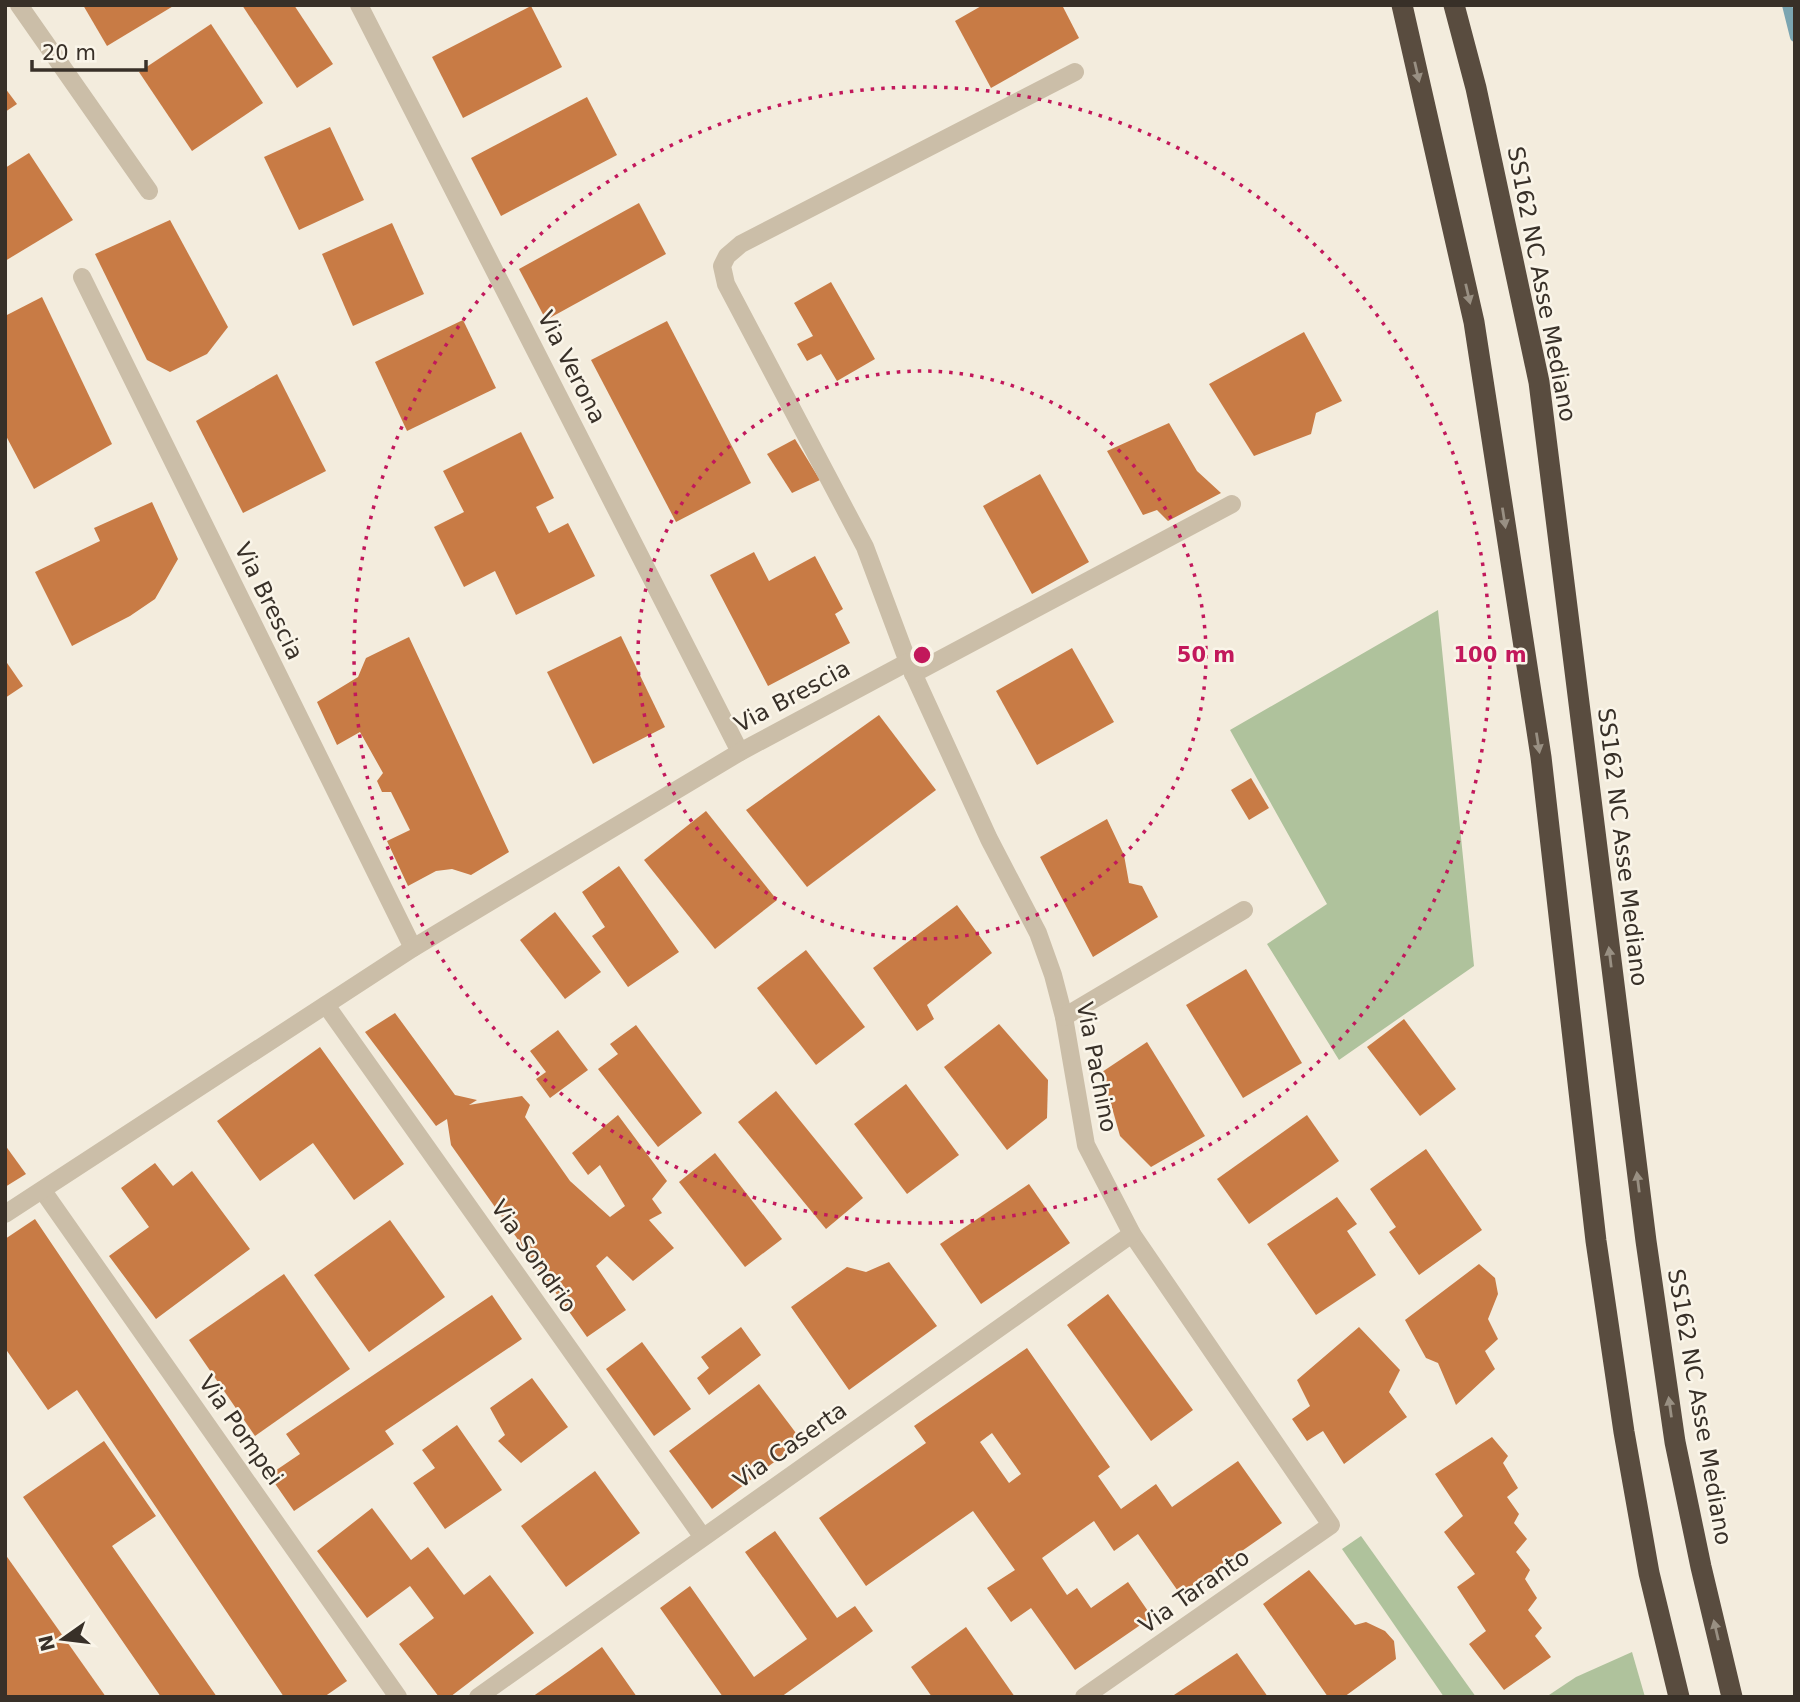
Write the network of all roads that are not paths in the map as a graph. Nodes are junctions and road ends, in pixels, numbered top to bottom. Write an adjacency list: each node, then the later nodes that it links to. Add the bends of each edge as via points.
1 (19, 5): 6 (street)
2 (359, 5): 10 (street, Via Verona)
3 (1402, 5): 23 (highway, one-way to 23, via 1474,322 1541,757 1596,1241 1624,1432 1649,1573)
4 (1454, 5): 24 (highway, SS162 NC Asse Mediano, one-way to 4, via 1675,1441 1539,382)
5 (1075, 72): 9 (street, Via Pachino, via 741,244 722,266 726,284 866,547)
6 (149, 191)
7 (82, 277): 12 (street, Via Brescia)
8 (1232, 503): 9 (street, Via Brescia)
9 (911, 668): 10 (street, Via Brescia); 14 (street, Via Pachino, via 989,839 1038,933)
10 (740, 752): 12 (street, Via Brescia)
11 (1244, 910): 14 (street)
12 (413, 948): 13 (street, Via Brescia)
13 (326, 1005): 15 (street, Via Brescia); 19 (street, Via Sondrio)
14 (1064, 1017): 17 (street, Via Pachino, via 1086,1145)
15 (43, 1191): 16 (street, Via Brescia); 20 (street, Via Pompei)
16 (5, 1214)
17 (1132, 1234): 18 (street, Via Pachino); 19 (street, Via Caserta)
18 (1331, 1525): 22 (street, Via Taranto)
19 (702, 1536): 21 (street, Via Caserta)
20 (398, 1697)
21 (478, 1697)
22 (1084, 1697)
23 (1679, 1697)
24 (1732, 1697)

